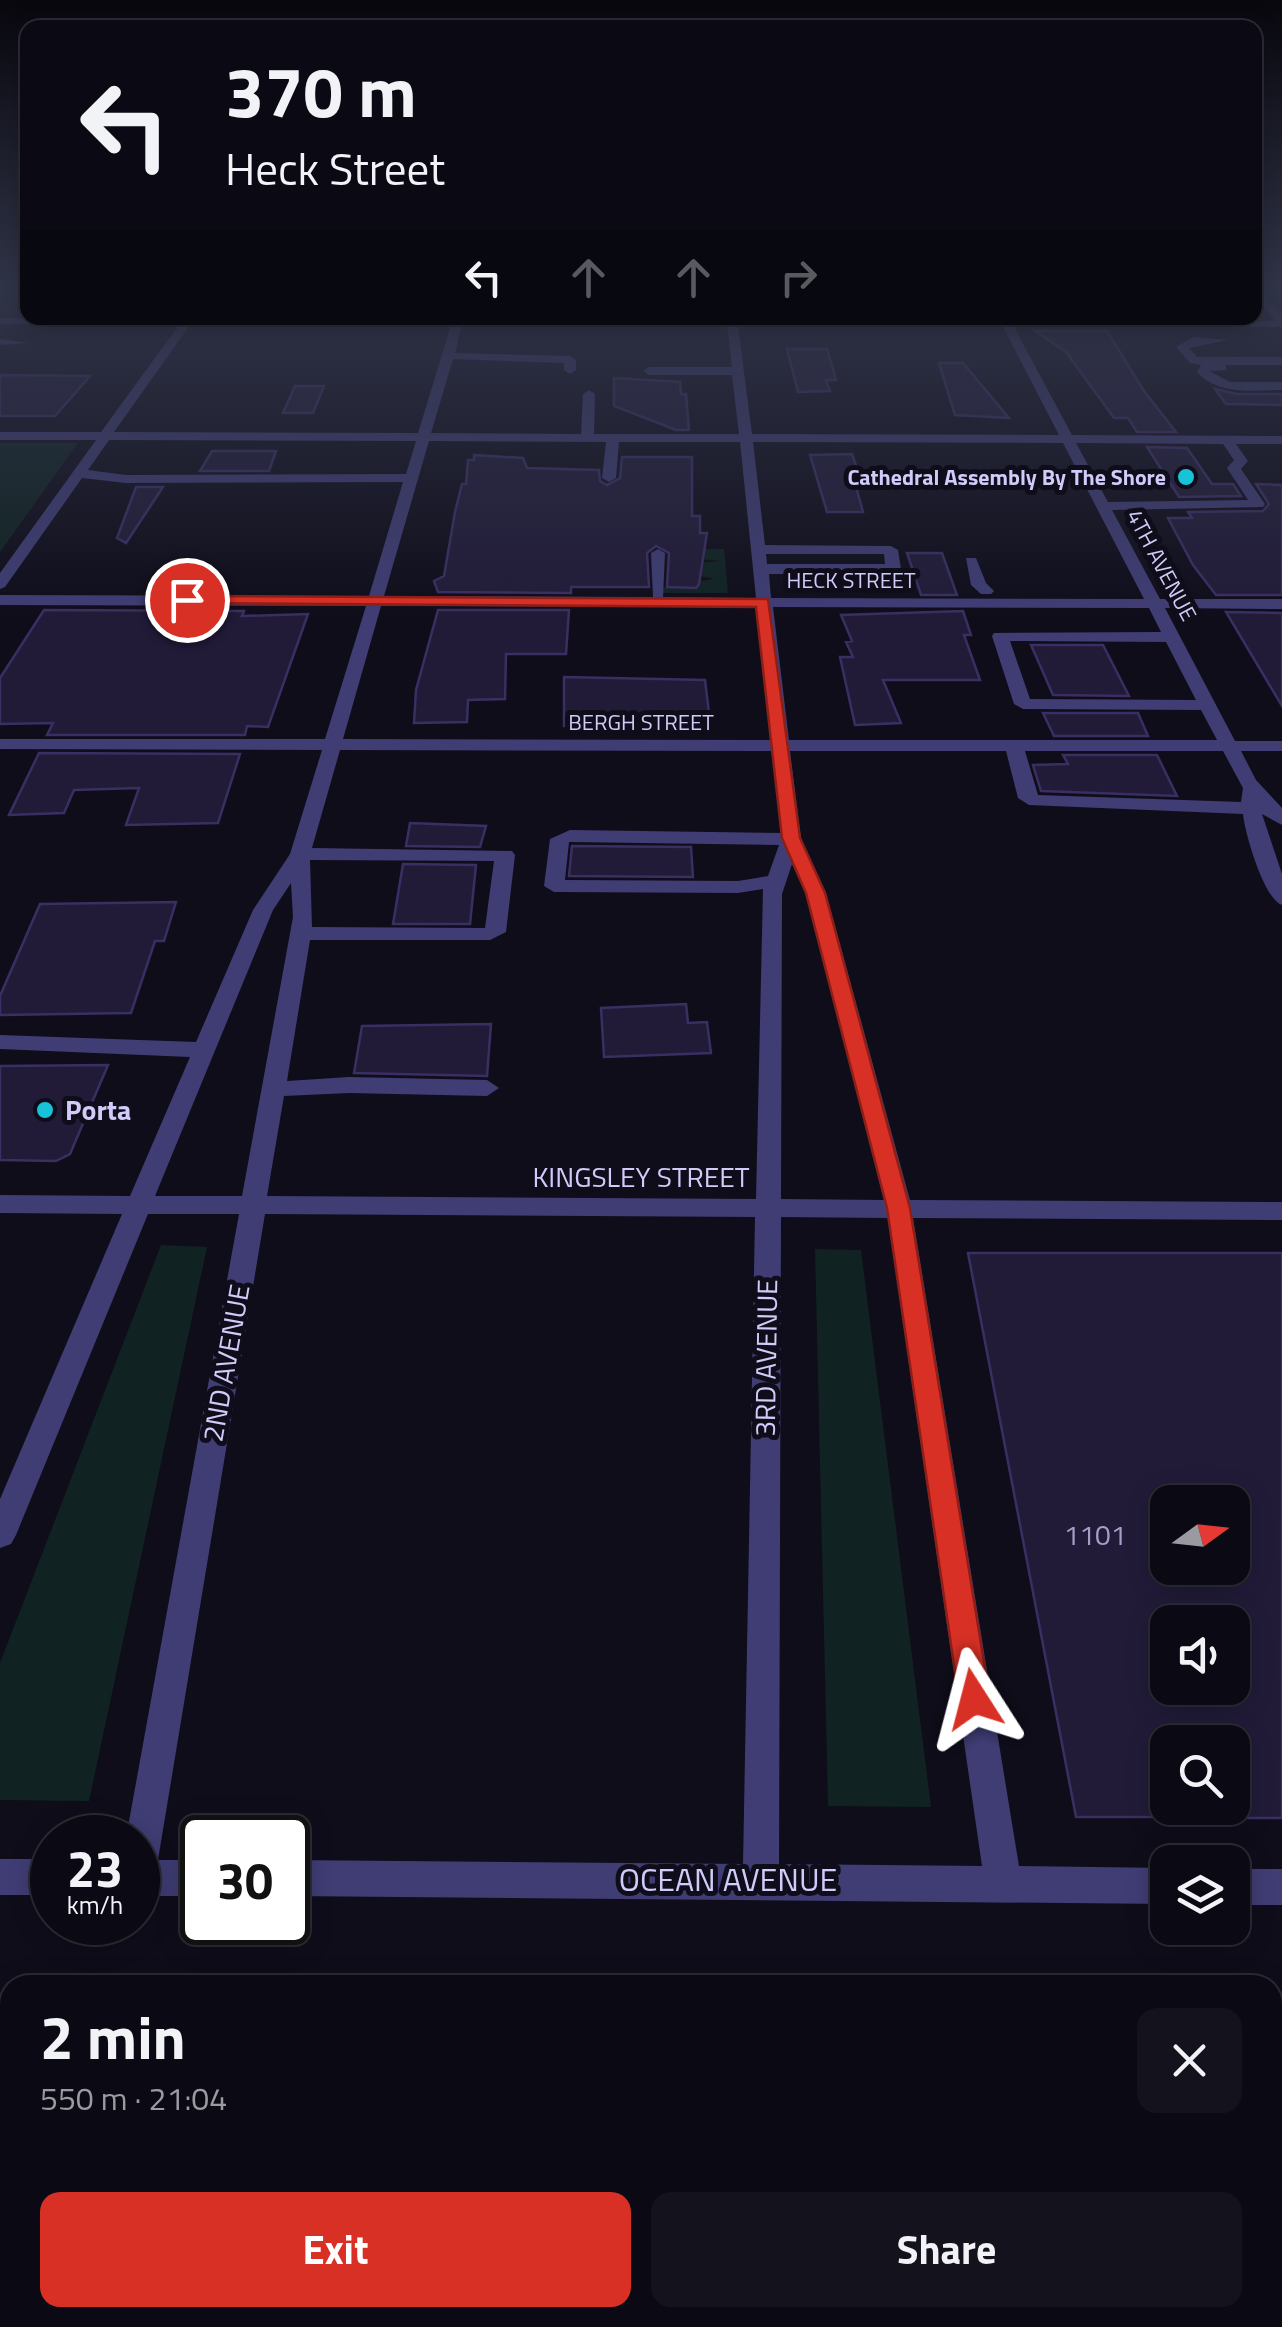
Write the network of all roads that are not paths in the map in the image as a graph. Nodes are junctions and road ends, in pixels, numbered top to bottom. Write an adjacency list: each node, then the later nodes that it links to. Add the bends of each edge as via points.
1 (129, 400): 7 (street)
2 (435, 400): 8 (street, 2ND AVENUE)
3 (589, 400): 9 (street)
4 (741, 400): 11 (street, 3RD AVENUE)
5 (1047, 400): 12 (street, 4TH AVENUE)
6 (0, 436): 7 (street)
7 (102, 436): 8 (street); 15 (street)
8 (423, 438): 9 (street); 16 (street, 2ND AVENUE)
9 (587, 438): 10 (street)
10 (612, 438): 11 (street); 17 (street)
11 (745, 438): 12 (street); 19 (street, 3RD AVENUE)
12 (1068, 439): 13 (street); 18 (street, 4TH AVENUE)
13 (1227, 440): 14 (street); 18 (street, via 1241,461 1234,468 1258,504)
14 (1282, 440)
15 (77, 473): 16 (street, via 126,479); 23 (street)
16 (410, 478): 27 (street, 2ND AVENUE)
17 (609, 478)
18 (1102, 506): 29 (street, 4TH AVENUE)
19 (757, 549): 22 (street, 3RD AVENUE); 22 (street, via 890,550 893,569)
20 (658, 553): 24 (street)
21 (971, 561): 25 (street)
22 (759, 569): 28 (street, 3RD AVENUE)
23 (0, 584)
24 (658, 594)
25 (989, 597): 28 (street, HECK STREET); 29 (street, HECK STREET)
26 (0, 600): 27 (street, HECK STREET)
27 (373, 601): 28 (street, HECK STREET); 35 (street, 2ND AVENUE)
28 (762, 602): 34 (street, 3RD AVENUE)
29 (1154, 604): 30 (street, HECK STREET); 31 (street, 4TH AVENUE)
30 (1282, 604)
31 (1171, 637): 32 (street, 4TH AVENUE); 32 (street, via 1000,636 1023,704)
32 (1207, 704): 37 (street, 4TH AVENUE)
33 (0, 744): 35 (street, BERGH STREET)
34 (778, 744): 35 (street, BERGH STREET); 36 (street, BERGH STREET); 40 (street, 3RD AVENUE)
35 (330, 746): 41 (street, 2ND AVENUE)
36 (1014, 746): 37 (street, BERGH STREET); 39 (street, via 1027,798 1036,802)
37 (1229, 746): 38 (street, BERGH STREET); 39 (street, 4TH AVENUE)
38 (1282, 746)
39 (1269, 812): 43 (street, 4TH AVENUE, via 1255,832)
40 (791, 838): 42 (street, 3RD AVENUE); 42 (street, via 560,838 554,886 738,887); 53 (street, 3RD AVENUE, via 816,893)
41 (300, 854): 44 (street, 2ND AVENUE); 44 (street, via 505,855 490,934); 46 (street, 2ND AVENUE, via 263,910)
42 (776, 881): 52 (street, 3RD AVENUE)
43 (1282, 899)
44 (300, 935): 48 (street, 2ND AVENUE)
45 (0, 1042): 46 (street)
46 (204, 1050): 50 (street, 2ND AVENUE)
47 (488, 1088): 48 (street)
48 (273, 1089): 51 (street, 2ND AVENUE)
49 (0, 1204): 50 (street, KINGSLEY STREET)
50 (139, 1205): 51 (street, KINGSLEY STREET); 55 (street, 2ND AVENUE)
51 (253, 1207): 52 (street, KINGSLEY STREET); 56 (street, 2ND AVENUE)
52 (767, 1207): 53 (street, KINGSLEY STREET); 60 (street, 3RD AVENUE)
53 (899, 1208): 54 (street, KINGSLEY STREET); 61 (street, 3RD AVENUE)
54 (1282, 1211)
55 (0, 1535)
56 (148, 1815)
57 (0, 1877): 58 (street)
58 (30, 1877)
59 (310, 1878): 60 (street, OCEAN AVENUE)
60 (761, 1880): 61 (street, OCEAN AVENUE)
61 (1003, 1883): 62 (street, OCEAN AVENUE)
62 (1150, 1886)
63 (1250, 1887): 64 (street)
64 (1282, 1888)

